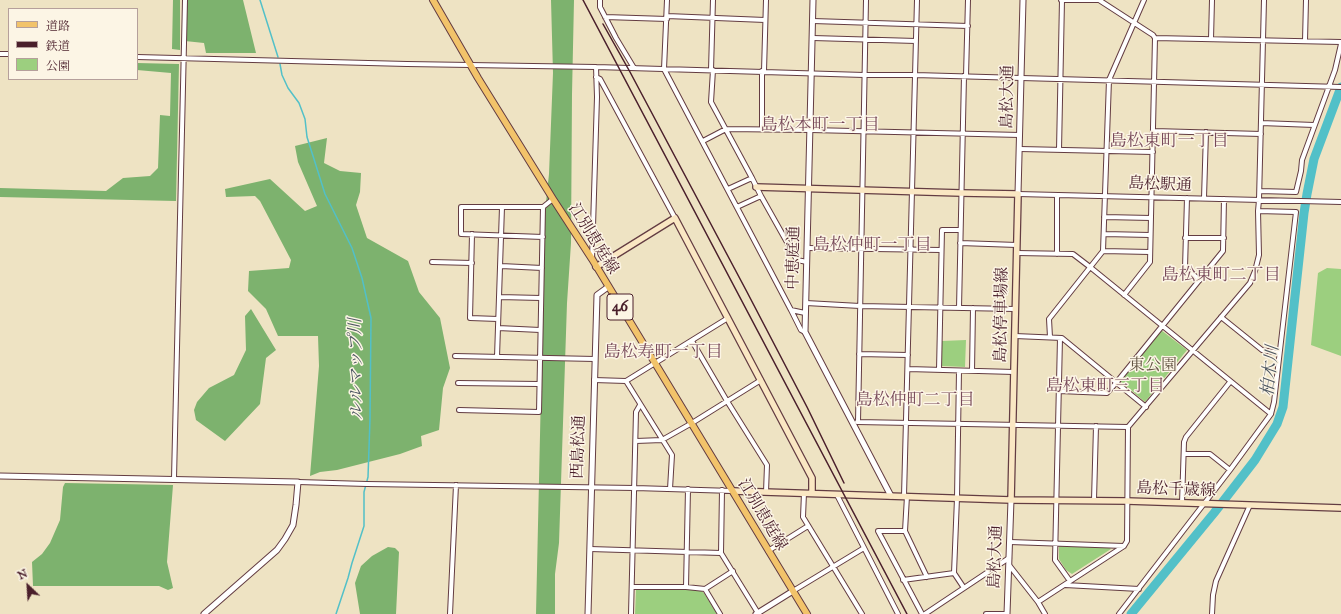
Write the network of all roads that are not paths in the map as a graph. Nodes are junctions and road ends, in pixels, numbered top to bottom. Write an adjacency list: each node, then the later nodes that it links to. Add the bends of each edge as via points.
1 (185, 0): 36 (street)
2 (433, 0): 37 (main road, 江別恵庭線 / 46)
3 (600, 0): 18 (street, via 600,7)
4 (667, 0): 19 (street)
5 (713, 0): 20 (street)
6 (766, 0): 21 (street)
7 (813, 0): 22 (street, 中恵庭通)
8 (866, 0): 23 (street)
9 (917, 0): 25 (street)
10 (968, 0): 26 (street)
11 (1023, 0): 48 (street, 島松大通)
12 (1061, 0): 13 (street); 49 (street)
13 (1097, 0): 24 (street)
14 (1144, 0): 24 (street)
15 (1212, 0): 29 (street)
16 (1264, 0): 32 (street)
17 (1306, 0): 33 (street)
18 (606, 17): 19 (street); 39 (street)
19 (667, 18): 20 (street); 40 (street)
20 (712, 18): 21 (street); 41 (street)
21 (765, 20): 42 (street)
22 (813, 21): 23 (street); 27 (street, 中恵庭通)
23 (865, 22): 25 (street); 30 (street)
24 (1134, 22): 28 (street); 50 (street)
25 (916, 24): 26 (street); 31 (street)
26 (968, 26): 46 (street)
27 (813, 38): 30 (street); 43 (street, 中恵庭通)
28 (1155, 38): 29 (street); 51 (street)
29 (1211, 39): 32 (street)
30 (865, 40): 31 (street); 44 (street)
31 (916, 41): 45 (street)
32 (1263, 41): 33 (street); 52 (street)
33 (1305, 41): 34 (street)
34 (1341, 43): 53 (street)
35 (138, 57): 36 (street)
36 (184, 58): 37 (street); 189 (street)
37 (470, 65): 38 (street); 87 (main road, 江別恵庭線 / 46)
38 (596, 67): 39 (street); 47 (street)
39 (634, 68): 40 (street)
40 (664, 70): 41 (street); 67 (street)
41 (712, 70): 42 (street); 57 (street, via 711,102)
42 (763, 71): 43 (street); 58 (street)
43 (812, 73): 44 (street); 59 (street, 中恵庭通)
44 (864, 74): 45 (street); 61 (street)
45 (915, 75): 46 (street); 62 (street)
46 (965, 76): 48 (street); 64 (street)
47 (596, 77): 96 (street, via 600,79); 116 (street)
48 (1021, 78): 49 (street); 66 (street, 島松大通)
49 (1060, 79): 50 (street); 69 (street)
50 (1109, 80): 51 (street); 70 (street)
51 (1154, 83): 52 (street); 60 (street)
52 (1262, 85): 53 (street); 55 (street)
53 (1328, 87): 54 (street); 56 (street)
54 (1341, 88)
55 (1261, 123): 56 (street); 65 (street)
56 (1314, 125): 78 (street, via 1302,160 1296,192)
57 (726, 129): 58 (street); 67 (street); 72 (street)
58 (762, 130): 59 (street)
59 (811, 130): 61 (street); 75 (street, 中恵庭通)
60 (1154, 131): 63 (street); 71 (street)
61 (863, 132): 62 (street); 76 (street)
62 (914, 132): 64 (street); 77 (street)
63 (1206, 132): 65 (street); 86 (street)
64 (963, 133): 66 (street); 79 (street)
65 (1261, 134): 78 (street)
66 (1020, 135): 68 (street, 島松大通)
67 (703, 141): 74 (street)
68 (1020, 150): 69 (street); 80 (street, 島松大通)
69 (1059, 150): 70 (street)
70 (1106, 151): 71 (street); 83 (street)
71 (1153, 152): 84 (street)
72 (752, 178): 73 (street); 74 (street)
73 (756, 187): 75 (main road); 82 (street)
74 (728, 188): 93 (street)
75 (809, 188): 76 (main road); 108 (street, 中恵庭通)
76 (863, 190): 77 (main road); 109 (street)
77 (912, 191): 79 (main road); 110 (street)
78 (1260, 191): 89 (street)
79 (961, 193): 80 (main road); 98 (street)
80 (1018, 194): 81 (street, 島松駅通); 107 (main road, 島松停車場線)
81 (1056, 195): 83 (street, 島松駅通); 115 (street)
82 (761, 196): 93 (street); 118 (street, via 796,260)
83 (1105, 196): 84 (street, 島松駅通); 95 (street)
84 (1152, 197): 85 (street, 島松駅通); 97 (street)
85 (1187, 198): 86 (street, 島松駅通); 104 (street)
86 (1204, 198): 88 (street, 島松駅通)
87 (553, 199): 92 (street); 116 (main road, 江別恵庭線 / 46)
88 (1224, 200): 89 (street, 島松駅通); 105 (street)
89 (1260, 200): 90 (street, 島松駅通); 94 (street)
90 (1341, 202)
91 (502, 207): 92 (street); 99 (street, via 461,207 461,234); 102 (street)
92 (543, 207): 103 (street)
93 (737, 207): 136 (street)
94 (1258, 211): 138 (street, via 1259,255 1255,271 1250,283); 150 (street, via 1296,212)
95 (1104, 217): 97 (street); 100 (street)
96 (675, 218): 121 (main road); 139 (main road)
97 (1151, 218): 101 (street)
98 (960, 230): 106 (street); 111 (street, via 942,230)
99 (472, 234): 102 (street); 119 (street)
100 (1104, 234): 101 (street); 112 (street)
101 (1150, 235): 113 (street)
102 (501, 236): 103 (street); 120 (street)
103 (543, 237): 123 (street)
104 (1185, 238): 105 (street); 124 (street, via 1185,268)
105 (1224, 238): 124 (street, via 1223,251)
106 (960, 243): 107 (street); 133 (street)
107 (1017, 245): 114 (main road, 島松停車場線)
108 (807, 248): 109 (street); 118 (street, 中恵庭通)
109 (861, 249): 110 (street); 130 (street)
110 (910, 250): 111 (street); 131 (street)
111 (941, 250): 132 (street)
112 (1103, 251): 113 (street); 122 (street)
113 (1150, 252): 126 (street, via 1150,262)
114 (1016, 253): 115 (street); 135 (main road, 島松停車場線)
115 (1057, 254): 122 (street, via 1073,254)
116 (592, 259): 121 (main road, 江別恵庭線 / 46)
117 (432, 262): 119 (street)
118 (807, 262): 129 (street, 中恵庭通)
119 (472, 263): 140 (street, via 470,318)
120 (501, 266): 123 (street); 127 (street)
121 (596, 267): 125 (main road, 江別恵庭線 / 46)
122 (1090, 267): 126 (street); 146 (street, via 1049,319)
123 (542, 268): 128 (street)
124 (1200, 280): 141 (street)
125 (608, 288): 156 (street, 西島松通, via 597,295); 157 (main road, 江別恵庭線 / 46)
126 (1124, 295): 141 (street)
127 (499, 297): 128 (street); 140 (street)
128 (541, 298): 143 (street)
129 (806, 303): 130 (street); 137 (street, 中恵庭通)
130 (860, 306): 131 (street); 151 (street)
131 (909, 306): 132 (street); 152 (street)
132 (940, 307): 133 (street); 159 (street)
133 (959, 308): 134 (street)
134 (973, 308): 135 (street); 161 (street)
135 (1015, 309): 145 (main road, 島松停車場線)
136 (791, 310): 137 (street); 144 (street, via 801,330)
137 (805, 313): 144 (street, 中恵庭通)
138 (1222, 317): 149 (street); 150 (street, via 1262,350)
139 (728, 318): 148 (street); 164 (main road)
140 (498, 319): 142 (street)
141 (1162, 326): 149 (street); 168 (street)
142 (498, 328): 143 (street); 154 (street)
143 (540, 330): 155 (street)
144 (805, 332): 177 (street, 中恵庭通)
145 (1015, 336): 146 (street); 162 (main road, 島松停車場線)
146 (1050, 337): 147 (street)
147 (1060, 338): 168 (street); 170 (street)
148 (692, 341): 157 (street); 171 (street)
149 (1193, 350): 166 (street); 173 (street)
150 (1279, 353): 175 (street)
151 (859, 354): 152 (street); 177 (street)
152 (908, 355): 158 (street)
153 (455, 356): 154 (street)
154 (497, 357): 155 (street)
155 (540, 358): 156 (street); 169 (street)
156 (595, 359): 163 (street, 西島松通)
157 (654, 363): 165 (street); 176 (main road, 江別恵庭線 / 46)
158 (908, 369): 159 (street); 178 (street)
159 (939, 370): 160 (street)
160 (959, 371): 161 (street); 179 (street)
161 (972, 371): 162 (street)
162 (1014, 372): 180 (main road, 島松停車場線)
163 (594, 380): 165 (street); 192 (street, 西島松通)
164 (761, 380): 171 (street); 200 (main road, via 812,478)
165 (626, 381): 172 (street)
166 (1230, 382): 175 (street); 186 (street, via 1186,437)
167 (458, 383): 169 (street)
168 (1116, 383): 170 (street, via 1107,393); 173 (street)
169 (539, 384): 174 (street, via 539,412)
170 (1060, 391): 181 (street)
171 (727, 401): 176 (street); 198 (street, via 767,464)
172 (640, 405): 184 (street); 185 (street, via 636,412)
173 (1146, 407): 183 (street)
174 (459, 410)
175 (1271, 414): 187 (street)
176 (692, 423): 184 (street); 197 (main road, 江別恵庭線 / 46)
177 (855, 423): 178 (street); 202 (street, 中恵庭通)
178 (906, 423): 179 (street); 203 (street)
179 (958, 424): 180 (street); 204 (street)
180 (1013, 424): 181 (street); 205 (main road, 島松停車場線)
181 (1058, 426): 182 (street); 206 (street)
182 (1096, 426): 183 (street); 207 (street)
183 (1128, 427): 208 (street)
184 (662, 440): 185 (street); 194 (street, via 672,455)
185 (636, 441): 193 (street)
186 (1184, 454): 187 (street, via 1210,454); 209 (street)
187 (1230, 470): 210 (street)
188 (0, 476): 189 (street)
189 (174, 479): 190 (street)
190 (298, 482): 191 (street); 241 (street, via 293,525 285,539 277,550)
191 (456, 485): 192 (street); 242 (street)
192 (591, 488): 193 (street); 219 (street, 西島松通)
193 (635, 488): 194 (street); 220 (street)
194 (670, 489): 195 (street)
195 (688, 489): 196 (street); 222 (street)
196 (722, 490): 197 (street); 223 (street)
197 (733, 491): 198 (main road); 221 (main road, 江別恵庭線 / 46)
198 (766, 492): 199 (main road)
199 (804, 493): 200 (main road); 213 (street, via 803,517)
200 (812, 493): 201 (main road)
201 (837, 495): 202 (main road); 218 (street)
202 (890, 496): 203 (main road)
203 (906, 496): 204 (main road); 214 (street)
204 (957, 498): 205 (main road); 228 (street)
205 (1011, 500): 206 (main road, 島松千歳線); 215 (street, 島松大通)
206 (1056, 500): 207 (main road, 島松千歳線); 216 (street)
207 (1094, 500): 208 (main road, 島松千歳線)
208 (1127, 501): 209 (main road, 島松千歳線); 217 (street, via 1127,541)
209 (1182, 503): 210 (main road, 島松千歳線)
210 (1207, 504): 211 (main road, 島松千歳線); 237 (street)
211 (1250, 505): 212 (main road, 島松千歳線); 255 (street, via 1216,581)
212 (1341, 508)
213 (808, 526): 221 (street); 226 (street)
214 (905, 531): 229 (street); 230 (street, via 878,531)
215 (1010, 542): 216 (street); 224 (street, 島松大通)
216 (1055, 543): 217 (street); 231 (street, via 1055,560)
217 (1124, 546): 231 (street)
218 (864, 548): 226 (street); 248 (street)
219 (590, 549): 220 (street); 243 (street, 西島松通)
220 (632, 550): 222 (street); 233 (street)
221 (768, 551): 238 (main road, 江別恵庭線 / 46)
222 (687, 552): 223 (street); 234 (street)
223 (721, 552): 227 (street)
224 (1009, 558): 225 (street, 島松大通); 235 (street)
225 (1009, 565): 239 (street); 252 (street, 島松大通)
226 (833, 567): 238 (street); 247 (street)
227 (733, 572): 236 (street); 240 (street)
228 (954, 573): 229 (street); 235 (street)
229 (927, 577): 230 (street)
230 (903, 580): 249 (street)
231 (1070, 581): 232 (street)
232 (1065, 585): 237 (street); 239 (street)
233 (632, 587): 234 (street); 244 (street)
234 (686, 587): 236 (street)
235 (964, 588): 250 (street)
236 (705, 589): 245 (street)
237 (1138, 589): 254 (street)
238 (793, 591): 240 (street); 246 (main road, 江別恵庭線 / 46)
239 (1038, 602): 253 (street)
240 (759, 613)
241 (204, 614)
242 (450, 614)
243 (588, 614)
244 (631, 614)
245 (720, 614)
246 (807, 614)
247 (862, 614)
248 (898, 614)
249 (922, 614)
250 (925, 614)
251 (986, 614): 252 (street)
252 (1007, 614)
253 (1046, 614)
254 (1119, 614)
255 (1212, 614)

